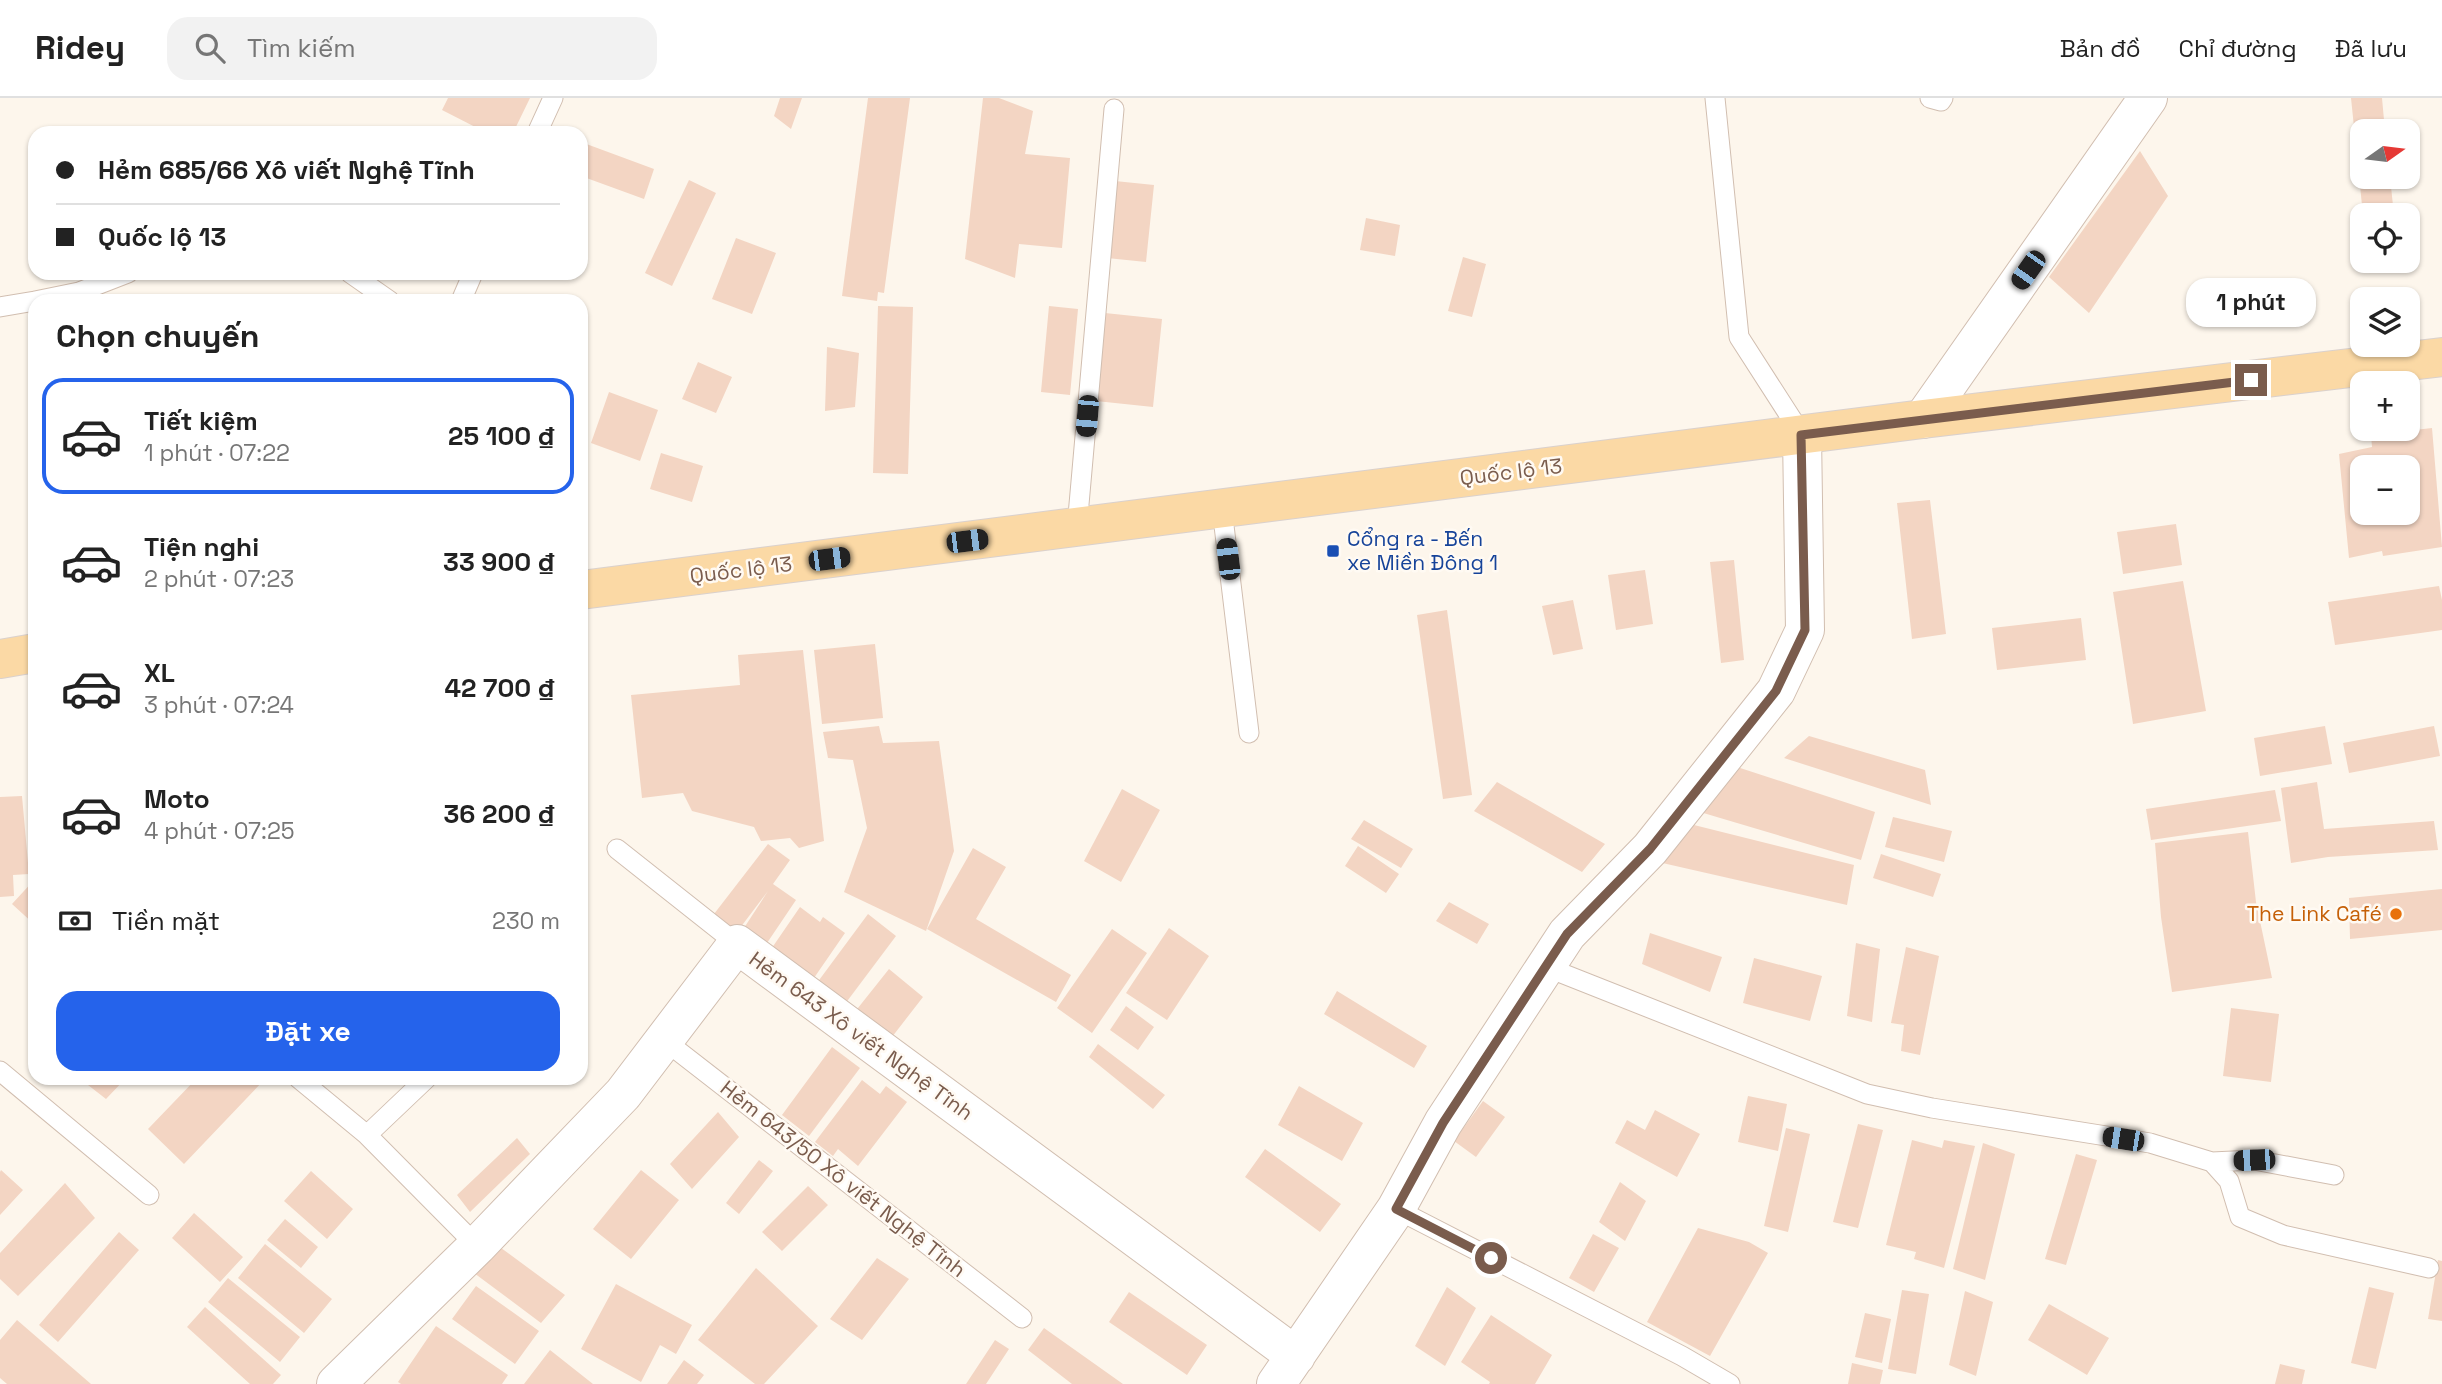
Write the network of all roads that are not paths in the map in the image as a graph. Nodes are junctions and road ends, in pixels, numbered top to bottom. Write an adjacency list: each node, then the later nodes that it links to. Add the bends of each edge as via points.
1 (553, 98): 7 (lane)
2 (1715, 98): 16 (lane, via 1739,337)
3 (1930, 98): 4 (lane)
4 (1943, 98)
5 (2148, 98): 15 (street)
6 (1114, 109): 18 (lane)
7 (540, 126)
8 (110, 280): 10 (lane)
9 (360, 280): 11 (lane)
10 (69, 294)
11 (380, 294)
12 (28, 302): 13 (lane)
13 (0, 307)
14 (2442, 357): 15 (main road, Quốc lộ 13)
15 (1923, 419): 16 (main road, Quốc lộ 13)
16 (1801, 435): 17 (main road, Quốc lộ 13); 25 (street, via 1805,630 1776,691 1650,849 1567,934)
17 (1222, 509): 18 (main road, Quốc lộ 13); 22 (lane)
18 (1077, 527): 19 (main road, Quốc lộ 13)
19 (588, 589)
20 (28, 654): 21 (main road)
21 (0, 659)
22 (1249, 733)
23 (617, 849): 24 (lane)
24 (737, 944): 26 (street, Hẻm 643 Xô viết Nghệ Tĩnh); 38 (street, Hẻm 643 Xô viết Nghệ Tĩnh)
25 (1546, 967): 31 (lane, via 1867,1094 2150,1143); 34 (street, via 1443,1123)
26 (664, 1040): 35 (street, Hẻm 643 Xô viết Nghệ Tĩnh, via 623,1094); 37 (lane, Hẻm 643/50 Xô viết Nghệ Tĩnh)
27 (0, 1071): 33 (lane)
28 (306, 1085): 30 (lane)
29 (420, 1085): 30 (lane)
30 (367, 1135): 35 (lane)
31 (2212, 1162): 32 (lane, via 2254,1160); 36 (lane, via 2229,1181 2240,1217 2283,1235)
32 (2334, 1175)
33 (149, 1195)
34 (1396, 1209): 38 (street); 40 (lane)
35 (477, 1246): 39 (street, Hẻm 643 Xô viết Nghệ Tĩnh)
36 (2429, 1268)
37 (1022, 1318)
38 (1286, 1370)
39 (346, 1381)
40 (1730, 1384)

